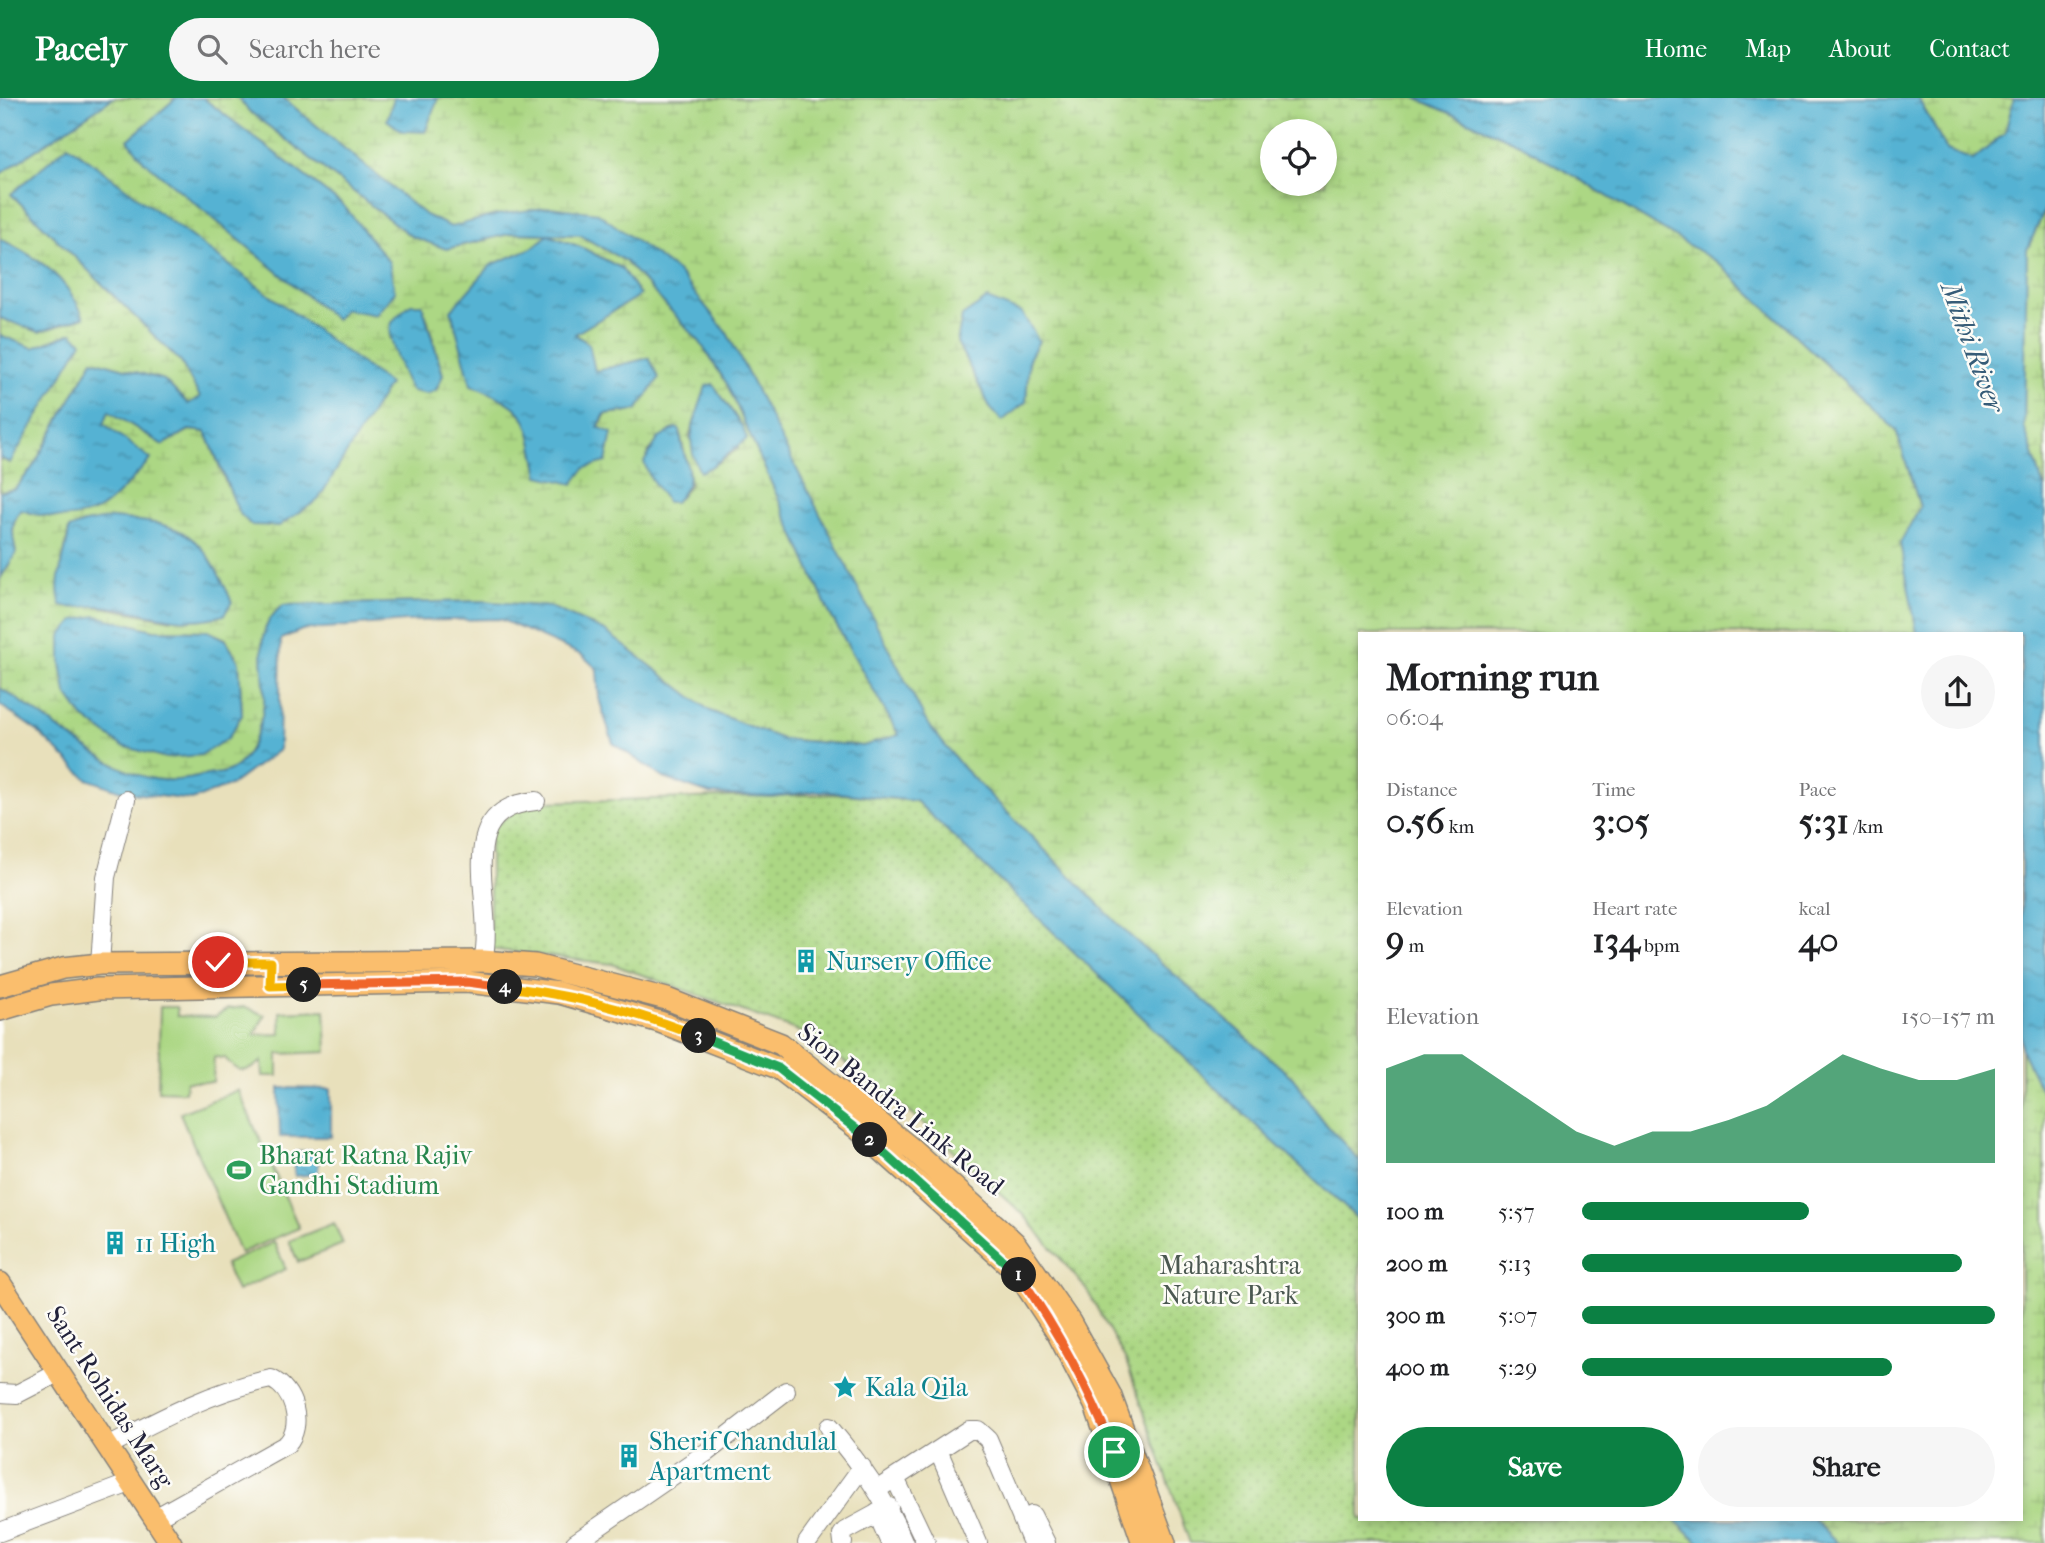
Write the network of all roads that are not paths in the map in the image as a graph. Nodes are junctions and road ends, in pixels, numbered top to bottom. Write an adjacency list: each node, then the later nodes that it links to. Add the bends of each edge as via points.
1 (127, 800): 6 (street, via 104,886)
2 (536, 801): 3 (street, via 504,807 486,827 482,846)
3 (483, 961): 5 (main road, Sion Bandra Link Road); 26 (main road, Sion Bandra Link Road, via 535,965 667,999 781,1044 912,1149 1015,1243 1070,1322 1110,1394)
4 (210, 962): 5 (main road, Sion Bandra Link Road); 6 (main road, Sion Bandra Link Road); 9 (main road)
5 (271, 962): 8 (main road)
6 (100, 964): 7 (main road, Sion Bandra Link Road, via 63,968)
7 (0, 986)
8 (270, 986): 9 (main road); 26 (main road, via 467,982 559,993 660,1021 778,1068 858,1129 1017,1272 1058,1334 1096,1405)
9 (211, 987): 10 (main road, via 74,992)
10 (0, 1010)
11 (2, 1295): 12 (main road, Sant Rohidas Marg)
12 (48, 1368): 14 (street, via 17,1394); 17 (main road, Sant Rohidas Marg); 21 (main road, Sant Rohidas Marg)
13 (786, 1391): 29 (street)
14 (0, 1393)
15 (829, 1427): 19 (street)
16 (996, 1440): 37 (street)
17 (108, 1446): 24 (main road, Sant Rohidas Marg); 24 (street, via 188,1405 253,1382 271,1378 281,1386 297,1425 287,1444)
18 (938, 1450): 20 (street); 35 (street); 36 (street, via 969,1430 984,1434)
19 (862, 1467): 22 (street); 30 (street)
20 (895, 1478): 22 (street); 34 (street)
21 (122, 1486): 25 (street); 27 (main road, Sant Rohidas Marg)
22 (878, 1489): 23 (street)
23 (883, 1510): 31 (street, via 845,1531); 32 (street); 33 (street)
24 (155, 1518): 28 (main road, Sant Rohidas Marg)
25 (0, 1532)
26 (1151, 1541)
27 (160, 1543)
28 (171, 1543)
29 (575, 1543)
30 (807, 1543)
31 (844, 1543)
32 (890, 1543)
33 (904, 1543)
34 (926, 1543)
35 (978, 1543)
36 (1032, 1543)
37 (1045, 1543)

